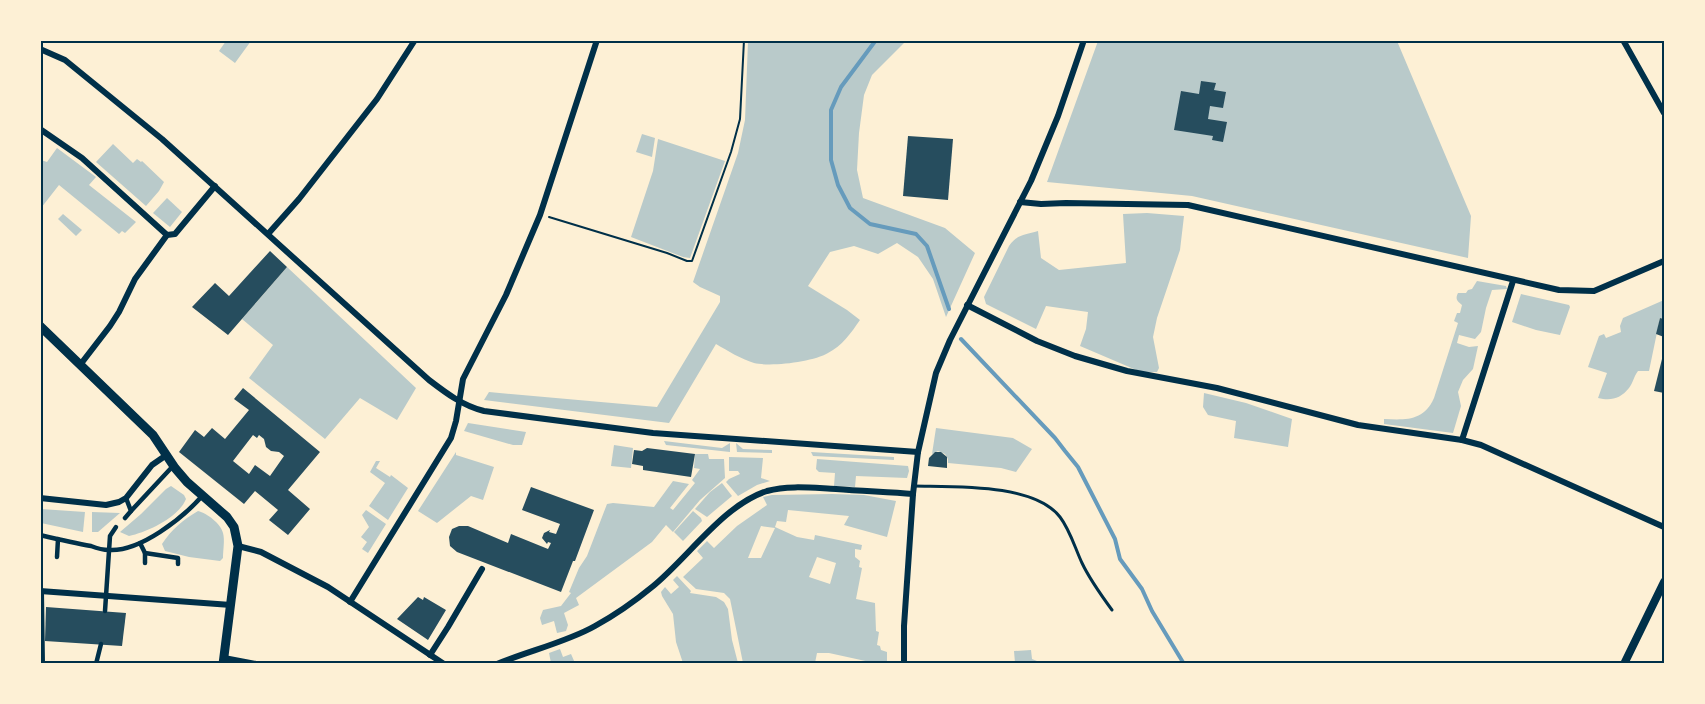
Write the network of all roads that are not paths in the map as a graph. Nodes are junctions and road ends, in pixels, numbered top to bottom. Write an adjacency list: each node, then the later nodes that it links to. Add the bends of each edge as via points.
1 (415, 40): 10 (street, via 373,105)
2 (597, 40): 17 (street, via 540,215 506,295 463,378)
3 (1084, 40): 9 (street, via 1058,116)
4 (1623, 40): 6 (street)
5 (40, 48): 8 (street, via 84,74)
6 (1665, 113)
7 (40, 129): 11 (street, via 82,158)
8 (215, 186): 10 (street); 11 (street, via 175,234)
9 (1020, 202): 13 (street, via 1188,205); 14 (street)
10 (268, 234): 17 (street, via 429,380)
11 (167, 235): 16 (street, via 135,279 110,326)
12 (1665, 261): 13 (street, via 1594,291 1559,290)
13 (1513, 281): 18 (street)
14 (966, 309): 18 (street, via 1075,356 1127,371 1217,388 1358,425); 19 (street, via 936,373)
15 (40, 326): 16 (main road)
16 (80, 365): 20 (main road, via 153,435)
17 (459, 401): 19 (street, via 484,411 652,433); 44 (street, via 450,438)
18 (1462, 440): 30 (street)
19 (918, 452): 22 (street)
20 (165, 456): 21 (main road); 26 (street, via 152,465)
21 (173, 466): 24 (main road); 27 (street)
22 (914, 486): 23 (street); 46 (lane, via 975,487 1046,504 1060,517 1099,593)
23 (913, 494): 55 (street, via 804,487 759,495 739,505 652,587 595,626); 56 (street)
24 (203, 495): 33 (main road, via 227,517); 34 (street, via 166,528)
25 (40, 498): 26 (street, via 106,505)
26 (126, 498): 27 (street)
27 (131, 511): 28 (street)
28 (125, 518)
29 (116, 527): 35 (street, via 110,536)
30 (1665, 527)
31 (40, 535): 32 (street)
32 (58, 539): 35 (street); 37 (street)
33 (238, 542): 44 (street, via 307,575); 45 (main road)
34 (140, 543): 35 (street); 36 (street)
35 (110, 550): 43 (street)
36 (145, 553): 38 (street); 39 (street, via 178,558)
37 (57, 557)
38 (145, 563)
39 (178, 564)
40 (482, 569): 49 (street)
41 (1665, 582): 57 (street)
42 (41, 591): 43 (street); 51 (street)
43 (106, 596): 45 (street); 47 (street)
44 (350, 602): 49 (street)
45 (231, 605): 50 (main road)
46 (1112, 610)
47 (105, 611)
48 (101, 645): 52 (street)
49 (430, 654): 54 (street)
50 (224, 661): 53 (street)
51 (42, 663)
52 (96, 663)
53 (256, 663)
54 (444, 663)
55 (497, 663)
56 (904, 663)
57 (1624, 663)

